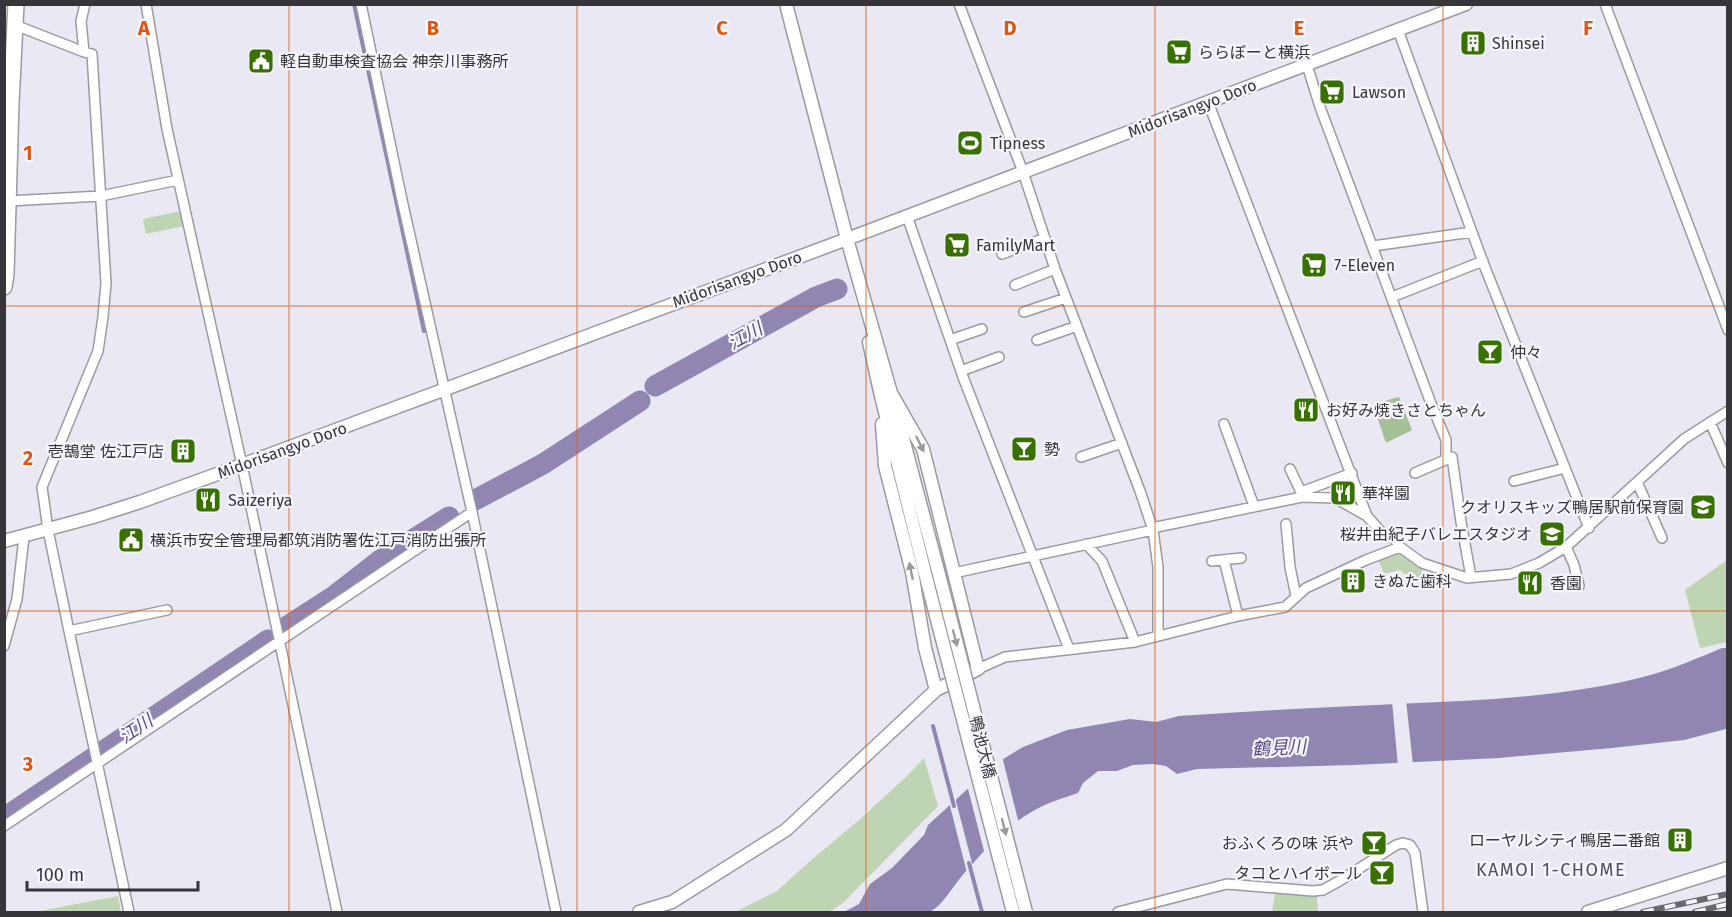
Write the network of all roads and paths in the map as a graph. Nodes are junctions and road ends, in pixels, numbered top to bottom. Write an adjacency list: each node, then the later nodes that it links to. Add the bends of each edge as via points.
1 (16, 4): 9 (main road)
2 (85, 4): 11 (street, via 81,21)
3 (146, 4): 16 (street)
4 (361, 4): 39 (street)
5 (786, 4): 22 (street)
6 (959, 4): 15 (street)
7 (1466, 4): 10 (street, Midorisangyo Doro)
8 (1605, 4): 34 (street)
9 (15, 25): 11 (street); 14 (main road)
10 (1398, 30): 12 (street, Midorisangyo Doro); 20 (street)
11 (84, 52): 17 (street, via 92,54)
12 (1307, 65): 13 (street, Midorisangyo Doro); 23 (street)
13 (1208, 102): 15 (street, Midorisangyo Doro); 51 (street)
14 (8, 104): 18 (main road)
15 (1023, 172): 19 (street, Midorisangyo Doro); 21 (street)
16 (178, 180): 17 (street); 48 (street)
17 (101, 196): 18 (street); 62 (street, via 106,283 98,351 42,488)
18 (8, 201): 27 (main road)
19 (907, 216): 22 (street, Midorisangyo Doro); 35 (street)
20 (1472, 231): 23 (street); 25 (street)
21 (1045, 238): 24 (street); 26 (street)
22 (847, 239): 39 (street, Midorisangyo Doro); 40 (street)
23 (1373, 246): 29 (street)
24 (1002, 254)
25 (1483, 261): 29 (street); 49 (street)
26 (1055, 269): 28 (street); 30 (street)
27 (5, 278)
28 (1015, 285)
29 (1392, 297): 46 (street, via 1446,440)
30 (1066, 298): 31 (street); 32 (street)
31 (1024, 312)
32 (1077, 326): 36 (street); 44 (street)
33 (982, 329): 35 (street)
34 (1728, 330)
35 (950, 340): 38 (street)
36 (1037, 340)
37 (999, 357): 38 (street)
38 (961, 371): 69 (street)
39 (444, 389): 48 (street, Midorisangyo Doro); 57 (street)
40 (886, 395): 73 (street, one-way to 73, via 923,448); 86 (street, one-way to 40, via 885,466); 94 (street, 鴨池大橋, bridge, via 928,585); 95 (street, 鴨池大橋, one-way to 95, bridge, via 941,582)
41 (1728, 411): 42 (street)
42 (1710, 422): 47 (street); 54 (street, via 1684,439)
43 (1224, 424): 56 (street)
44 (1122, 443): 45 (street); 61 (street)
45 (1081, 457)
46 (1446, 460): 52 (street); 74 (street, via 1452,457)
47 (1728, 463)
48 (242, 465): 62 (street, Midorisangyo Doro); 81 (street)
49 (1565, 468): 53 (street); 60 (street)
50 (1290, 469): 55 (street)
51 (1352, 473): 55 (street); 58 (street)
52 (1415, 473)
53 (1514, 481)
54 (1637, 482): 60 (street); 64 (street)
55 (1301, 494): 56 (street); 58 (street, via 1335,498)
56 (1254, 506): 61 (street)
57 (472, 512): 81 (street); 92 (street)
58 (1367, 516): 67 (street)
59 (1286, 524): 76 (street)
60 (1589, 528): 68 (street)
61 (1152, 529): 66 (street); 80 (street, via 1158,567)
62 (48, 530): 63 (street, Midorisangyo Doro); 79 (street)
63 (24, 537): 65 (street, Midorisangyo Doro); 83 (street, via 16,599)
64 (1662, 538)
65 (4, 541)
66 (1086, 544): 69 (street); 82 (street, via 1102,561)
67 (1400, 547): 74 (street, via 1422,563); 76 (street)
68 (1566, 547): 74 (street, via 1511,574); 75 (street)
69 (1032, 556): 73 (street); 84 (street)
70 (1241, 558): 71 (street)
71 (1224, 560): 72 (street); 78 (street)
72 (1212, 561)
73 (954, 573): 85 (street)
74 (1471, 578)
75 (1579, 586)
76 (1296, 596): 78 (street, via 1285,607)
77 (167, 610): 79 (street)
78 (1238, 616): 80 (street)
79 (69, 631): 87 (street)
80 (1158, 636): 82 (street)
81 (279, 640): 87 (street); 91 (street)
82 (1135, 642): 84 (street)
83 (4, 646)
84 (1069, 649): 85 (street, via 1005,657)
85 (978, 669): 86 (street)
86 (936, 690): 93 (street, via 786,830 672,902)
87 (96, 764): 88 (street); 90 (street)
88 (4, 826)
89 (1728, 868): 98 (street)
90 (129, 912)
91 (337, 912)
92 (556, 912)
93 (639, 912)
94 (1013, 912)
95 (1026, 912)
96 (1118, 912): 97 (street, via 1227,884 1323,890 1403,843 1410,845 1414,853)
97 (1423, 912)
98 (1588, 912)

